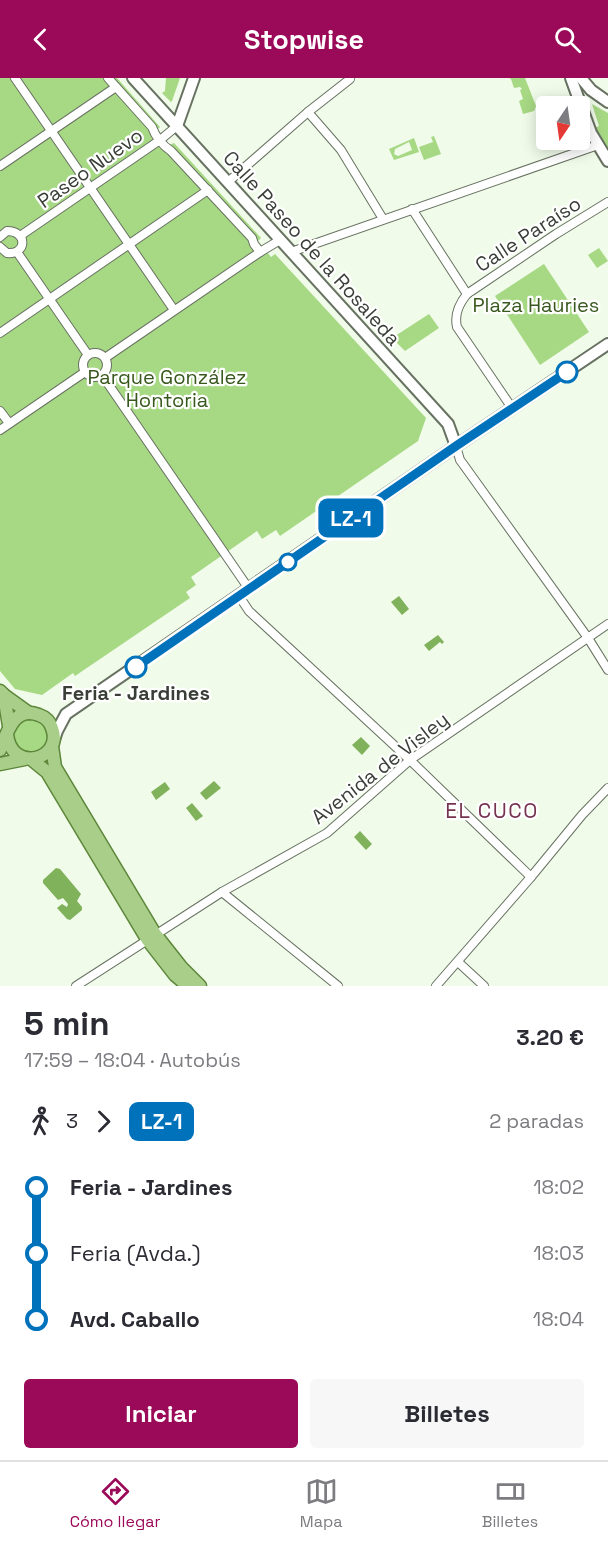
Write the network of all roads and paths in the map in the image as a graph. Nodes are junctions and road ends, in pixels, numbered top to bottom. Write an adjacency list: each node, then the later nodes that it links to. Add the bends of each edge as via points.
1 (15, 78): 12 (street)
2 (108, 78): 8 (street)
3 (133, 78): 11 (main road, Calle Paseo de la Rosaleda)
4 (194, 78): 11 (main road)
5 (349, 78): 10 (street)
6 (571, 78): 14 (main road)
7 (581, 78): 9 (main road)
8 (116, 87): 12 (street); 13 (street)
9 (608, 102)
10 (308, 112): 17 (street); 22 (street, via 341,150)
11 (177, 126): 13 (street, Paseo Nuevo); 17 (main road, Calle Paseo de la Rosaleda)
12 (51, 131): 16 (street); 18 (street)
13 (160, 140): 18 (street, Paseo Nuevo); 19 (street)
14 (598, 145): 15 (main road); 21 (street)
15 (608, 161)
16 (0, 166)
17 (228, 182): 25 (main road, Calle Paseo de la Rosaleda)
18 (90, 188): 24 (street, Paseo Nuevo); 26 (street)
19 (208, 190): 26 (street); 29 (street)
20 (608, 202): 31 (street, Calle Paraíso)
21 (412, 209): 22 (street); 31 (street, Calle Paraíso)
22 (383, 219): 30 (street)
23 (1, 232): 24 (street, via 15,231)
24 (20, 236): 28 (street, via 22,243)
25 (280, 240): 29 (street); 30 (main road, Calle Paseo de la Rosaleda)
26 (130, 245): 32 (street); 33 (street)
27 (0, 249): 28 (street, via 10,254)
28 (17, 252): 32 (street)
29 (260, 252): 33 (street)
30 (291, 252): 44 (main road, Calle Paseo de la Rosaleda, via 448,423)
31 (467, 294): 40 (street, Calle Paraíso, via 457,310 457,327)
32 (49, 299): 34 (street); 36 (street)
33 (174, 310): 37 (street)
34 (0, 333)
35 (608, 345): 40 (main road)
36 (88, 355): 37 (street); 38 (street, via 83,365)
37 (105, 358): 39 (street, via 107,365)
38 (86, 372): 39 (street, via 91,376); 42 (street)
39 (102, 375): 45 (street)
40 (512, 408): 44 (main road)
41 (0, 411): 42 (street)
42 (9, 423): 43 (street)
43 (0, 430)
44 (456, 446): 45 (main road); 48 (street, via 460,460)
45 (249, 589): 46 (main road)
46 (238, 596): 52 (main road); 57 (street, via 249,611)
47 (608, 624): 48 (street, Avenida de Visley)
48 (588, 638): 49 (street); 57 (street, Avenida de Visley)
49 (608, 670)
50 (2, 693): 51 (main road); 53 (main road)
51 (33, 713): 52 (main road); 53 (main road, via 15,719); 54 (main road, via 44,717 53,729)
52 (66, 714): 54 (main road)
53 (8, 730): 55 (main road); 56 (main road, via 14,753)
54 (53, 743): 56 (main road, via 43,756); 62 (main road, via 56,767)
55 (0, 750)
56 (28, 759): 58 (main road); 62 (main road, via 47,772)
57 (410, 760): 60 (street); 61 (street, Avenida de Visley, via 327,833)
58 (0, 764)
59 (608, 788): 60 (street)
60 (531, 877): 63 (street)
61 (222, 891): 62 (street, Avenida de Visley); 67 (street)
62 (151, 936): 64 (street, Avenida de Visley); 65 (main road, via 175,975); 66 (main road)
63 (458, 962): 68 (street); 69 (street)
64 (76, 986)
65 (188, 986)
66 (200, 986)
67 (338, 986)
68 (436, 986)
69 (484, 986)

